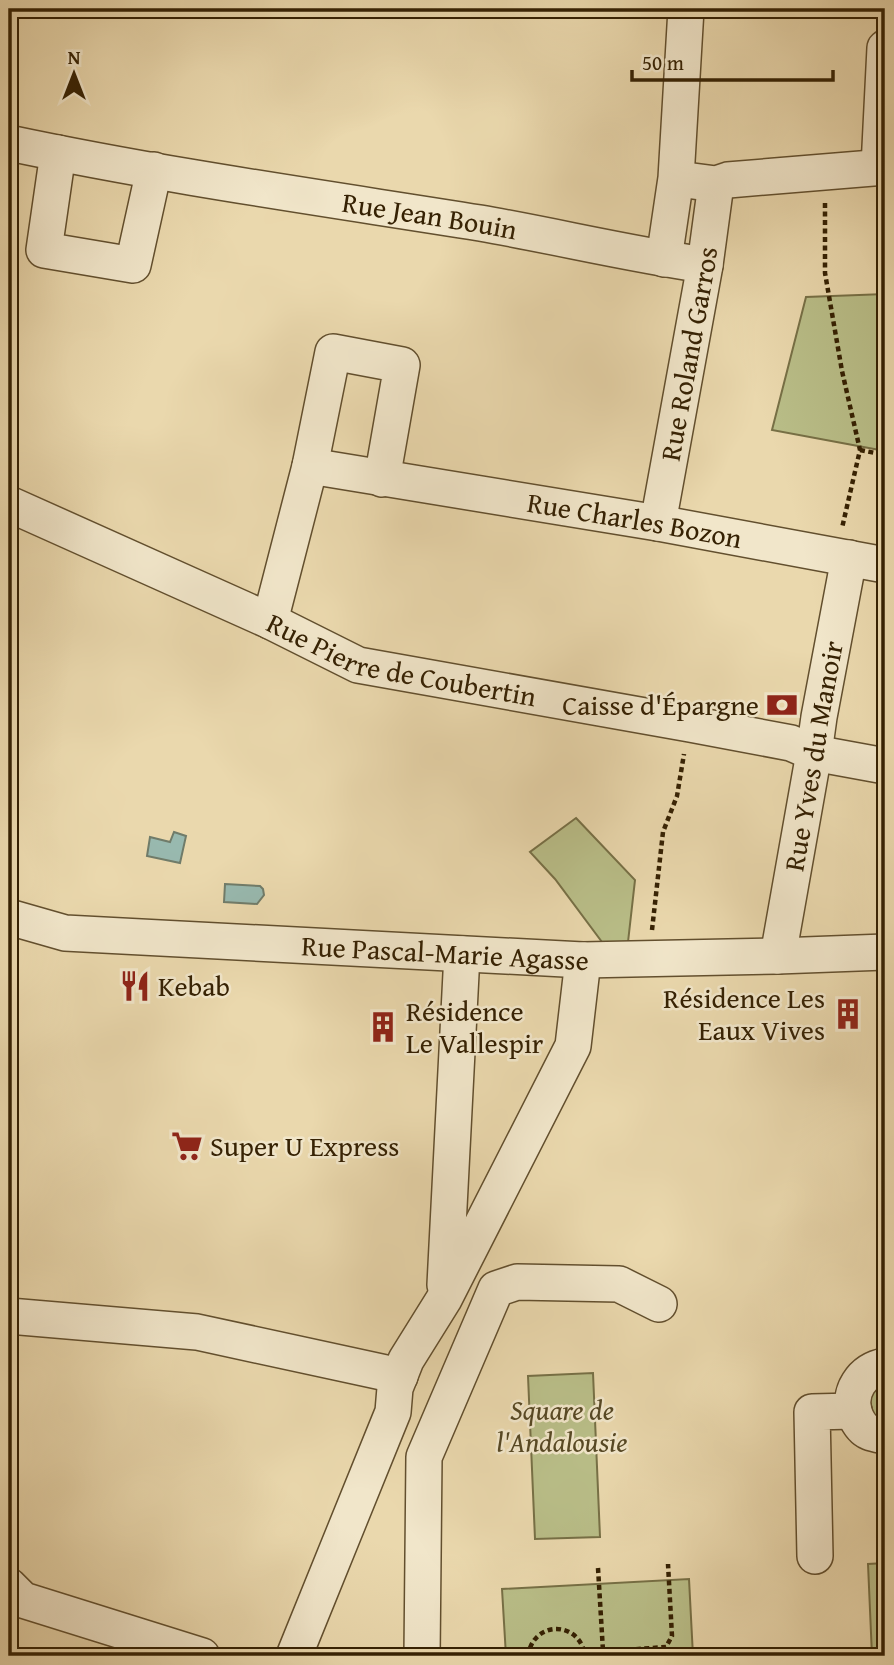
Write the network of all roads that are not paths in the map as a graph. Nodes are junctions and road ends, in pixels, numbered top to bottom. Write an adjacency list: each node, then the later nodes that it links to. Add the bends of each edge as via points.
1 (686, 9): 7 (street, Rue Roland Garros)
2 (885, 48): 5 (street)
3 (9, 143): 4 (street, Rue Jean Bouin)
4 (58, 153): 6 (street, Rue Jean Bouin); 6 (street, via 44,250 133,265)
5 (882, 167): 8 (street)
6 (154, 170): 9 (street, Rue Jean Bouin, via 490,225)
7 (676, 178): 8 (street); 9 (street, Rue Roland Garros)
8 (716, 184): 10 (street, Rue Roland Garros)
9 (664, 259): 10 (street, Rue Jean Bouin)
10 (705, 265): 14 (street, Rue Roland Garros)
11 (310, 466): 12 (street, Rue Charles Bozon); 12 (street, via 333,352 402,365); 17 (street)
12 (382, 479): 14 (street, Rue Charles Bozon)
13 (9, 504): 17 (street, Rue Pierre de Coubertin)
14 (658, 523): 15 (street, Rue Charles Bozon)
15 (840, 556): 16 (street, Rue Charles Bozon); 18 (street, Rue Yves du Manoir)
16 (885, 565)
17 (270, 621): 18 (street, Rue Pierre de Coubertin, via 358,665 791,743)
18 (814, 753): 19 (street, Rue Pierre de Coubertin); 23 (street, Rue Yves du Manoir)
19 (885, 766)
20 (9, 917): 22 (street, Rue Pascal-Marie Agasse, via 65,933)
21 (885, 952): 23 (street, Rue Pascal-Marie Agasse)
22 (462, 954): 24 (street, Rue Pascal-Marie Agasse); 25 (street)
23 (778, 956): 24 (street, Rue Pascal-Marie Agasse)
24 (583, 960): 25 (street, via 573,1046)
25 (444, 1299): 29 (street)
26 (659, 1304): 36 (street, via 619,1284 517,1282 496,1289 424,1457)
27 (9, 1316): 29 (street, via 197,1332)
28 (885, 1366): 30 (street, via 859,1381 853,1395)
29 (400, 1376): 35 (street, via 393,1412)
30 (854, 1411): 31 (street, via 858,1423 869,1432); 32 (street, via 812,1412)
31 (885, 1436)
32 (815, 1556)
33 (9, 1587): 34 (street, via 23,1600)
34 (202, 1656)
35 (294, 1656)
36 (422, 1656)

